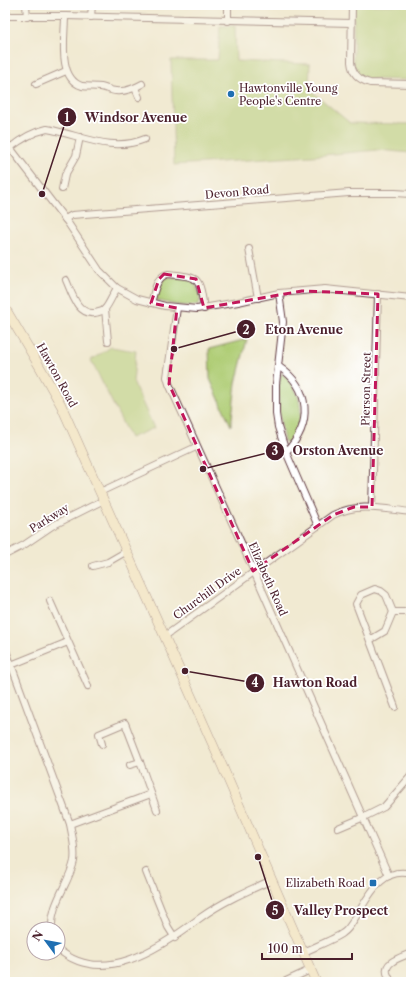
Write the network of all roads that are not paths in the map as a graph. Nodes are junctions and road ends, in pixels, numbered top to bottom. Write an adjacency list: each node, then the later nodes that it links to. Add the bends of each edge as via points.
1 (26, 5): 7 (street)
2 (92, 5): 8 (street)
3 (228, 5): 9 (street)
4 (352, 5): 10 (street)
5 (5, 16): 7 (street)
6 (65, 16): 7 (street); 8 (street); 11 (street)
7 (26, 17)
8 (91, 17): 9 (street)
9 (228, 21): 10 (street)
10 (351, 23): 14 (street, via 350,62 354,74 370,83)
11 (66, 71): 12 (street); 15 (street, via 76,83 83,86 117,92)
12 (36, 84)
13 (142, 84): 15 (street)
14 (411, 84)
15 (135, 88): 16 (street)
16 (139, 98)
17 (80, 137): 18 (street, via 117,145); 20 (street, via 47,129 37,131); 21 (street, via 76,156 65,175)
18 (146, 139)
19 (5, 141): 20 (street)
20 (10, 148): 23 (street)
21 (62, 189)
22 (411, 194): 23 (street, Devon Road, via 349,193 72,216)
23 (65, 219): 26 (street, via 99,270)
24 (249, 250): 29 (street)
25 (66, 280): 35 (street, via 83,311 90,313)
26 (117, 288): 31 (street, via 136,299); 35 (street)
27 (279, 293): 28 (street, via 325,289); 29 (street); 37 (street, via 283,322)
28 (378, 294): 30 (street); 41 (street, Pierson Street)
29 (258, 298): 34 (street)
30 (411, 298)
31 (151, 303): 33 (street); 34 (street, via 162,276 191,276 199,284)
32 (5, 308): 40 (street, Hawton Road, via 61,405)
33 (177, 308): 34 (street); 38 (street, Elizabeth Road, via 168,377)
34 (204, 308)
35 (105, 309): 36 (street)
36 (108, 341)
37 (278, 366): 39 (street, via 276,414); 39 (street, via 294,380 302,395 304,409 302,427)
38 (196, 447): 40 (street, Parkway); 47 (street, Elizabeth Road)
39 (286, 452): 43 (street)
40 (102, 496): 44 (street, Hawton Road); 45 (street, Parkway)
41 (372, 507): 42 (street, Churchill Drive); 43 (street, Churchill Drive, via 347,509)
42 (411, 512)
43 (318, 526): 47 (street, Churchill Drive)
44 (127, 551): 46 (street, via 108,562); 51 (street, Hawton Road)
45 (5, 555)
46 (93, 566)
47 (254, 572): 51 (street, Churchill Drive); 64 (street, Elizabeth Road)
48 (50, 601): 53 (street)
49 (393, 612): 50 (street); 52 (street, via 385,631); 52 (street, via 386,595 381,591 375,589 358,598 356,604)
50 (411, 612)
51 (165, 636): 70 (street, Hawton Road)
52 (370, 640): 57 (street)
53 (68, 642): 55 (street); 56 (street)
54 (5, 648): 55 (street)
55 (11, 665): 65 (street)
56 (88, 686)
57 (395, 707)
58 (102, 744): 59 (street, via 99,734 126,723)
59 (140, 762): 60 (street); 62 (street)
60 (130, 765)
61 (411, 776): 64 (street, via 384,807)
62 (151, 794): 63 (street); 65 (street)
63 (157, 810)
64 (364, 817): 66 (street); 69 (street, Elizabeth Road)
65 (70, 824): 71 (street, via 74,860 54,907)
66 (338, 828)
67 (146, 872): 72 (street)
68 (411, 874): 69 (street, via 398,873)
69 (389, 876): 73 (street, via 374,887 343,933)
70 (272, 880): 72 (street, via 223,903); 73 (street, Hawton Road)
71 (51, 921)
72 (175, 938): 76 (street)
73 (304, 952): 78 (street, Hawton Road)
74 (411, 953): 81 (street, via 391,962 387,967)
75 (66, 959): 77 (street)
76 (142, 962)
77 (74, 967)
78 (310, 970): 79 (street); 80 (street, Hawton Road)
79 (284, 982)
80 (316, 982)
81 (392, 982)

